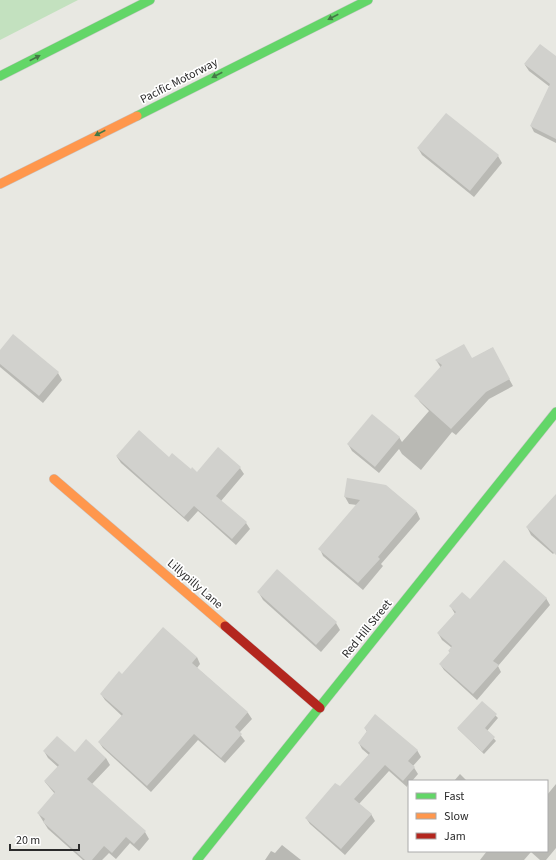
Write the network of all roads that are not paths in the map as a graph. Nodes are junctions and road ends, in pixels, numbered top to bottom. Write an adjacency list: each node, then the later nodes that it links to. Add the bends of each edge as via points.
1 (150, 0): 3 (main road, one-way to 1)
2 (368, 0): 4 (main road, Pacific Motorway, one-way to 4)
3 (0, 76)
4 (0, 184)
5 (556, 412): 7 (main road, Red Hill Street)
6 (54, 479): 7 (main road, Lillypilly Lane)
7 (320, 708): 8 (main road, Red Hill Street)
8 (197, 860)

